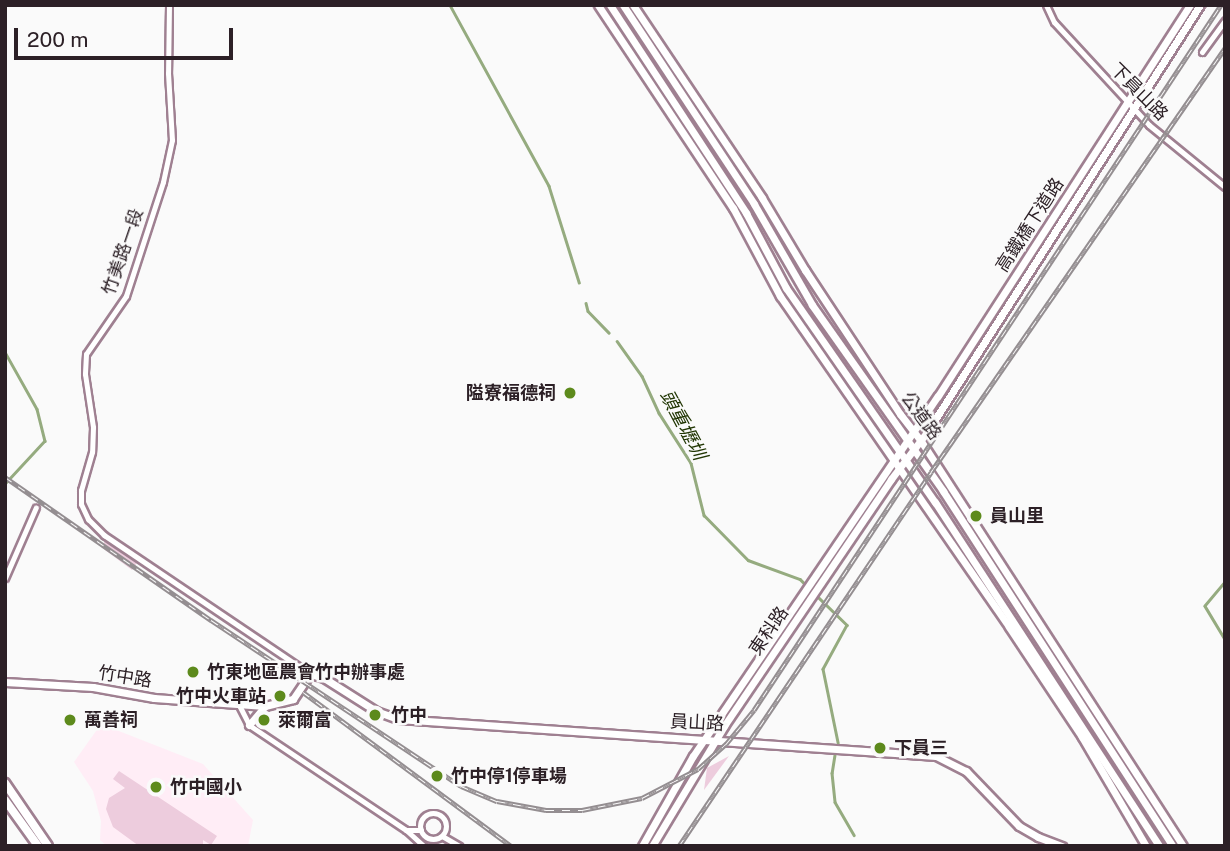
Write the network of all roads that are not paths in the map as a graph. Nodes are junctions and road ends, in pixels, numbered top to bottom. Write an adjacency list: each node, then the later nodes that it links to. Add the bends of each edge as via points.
1 (169, 5): 27 (street, 竹美路一段, via 172,139 126,296 86,354 93,427 81,504 104,535)
2 (598, 5): 19 (street, via 733,208 780,296)
3 (610, 5): 17 (street, via 739,202 786,288)
4 (623, 5): 14 (street, 公道路, via 747,193 812,305)
5 (633, 5): 13 (street, 公道路)
6 (1046, 5): 11 (street, 下員山路, via 1054,22)
7 (1190, 5): 11 (street, 高鐵橋下道路)
8 (1200, 5): 11 (street, 高鐵橋下道路)
9 (1225, 20): 10 (street)
10 (1202, 52)
11 (1131, 105): 12 (street, 下員山路); 13 (street, 高鐵橋下道路); 15 (street, 高鐵橋下道路)
12 (1225, 187)
13 (915, 431): 14 (street, 高鐵橋下道路); 15 (street, 公道路)
14 (908, 439): 16 (street, 公道路); 17 (street, 高鐵橋下道路)
15 (921, 440): 16 (street, 東科路); 20 (street, 公道路)
16 (915, 449): 18 (street, 東科路); 21 (street, 公道路)
17 (900, 452): 18 (street); 19 (street, 高鐵橋下道路)
18 (906, 459): 19 (street, 東科路); 22 (street)
19 (897, 463): 24 (street); 25 (street, 東科路)
20 (949, 483): 21 (street); 52 (street, 公道路)
21 (943, 491): 51 (street, 公道路)
22 (935, 502): 24 (street); 32 (street)
23 (36, 507): 26 (street)
24 (930, 510): 32 (street)
25 (829, 561): 33 (street, 東科路); 34 (street, 東科路)
26 (5, 578)
27 (310, 674): 30 (street, 竹中路, via 293,699); 34 (street, 員山路, via 398,719)
28 (5, 682): 29 (street, 竹中路, via 93,687)
29 (239, 705): 30 (street, 竹中路); 31 (street)
30 (265, 706): 31 (street)
31 (249, 725): 37 (street)
32 (1085, 735): 39 (street); 50 (street)
33 (716, 739): 34 (street, 員山路); 46 (street, 東科路); 47 (street, 員山路, via 936,756 966,771 1019,826)
34 (704, 740): 45 (street, 東科路)
35 (5, 783): 42 (main road)
36 (5, 800): 41 (main road)
37 (406, 830): 38 (street); 43 (street)
38 (421, 830): 40 (street, via 430,839); 40 (street, via 424,817 436,814 446,825)
39 (1137, 832): 48 (street); 49 (street)
40 (442, 836): 44 (street)
41 (38, 846)
42 (48, 846)
43 (424, 846)
44 (459, 846)
45 (642, 846)
46 (652, 846)
47 (1062, 846)
48 (1135, 846)
49 (1146, 846)
50 (1159, 846)
51 (1174, 846)
52 (1183, 846)

